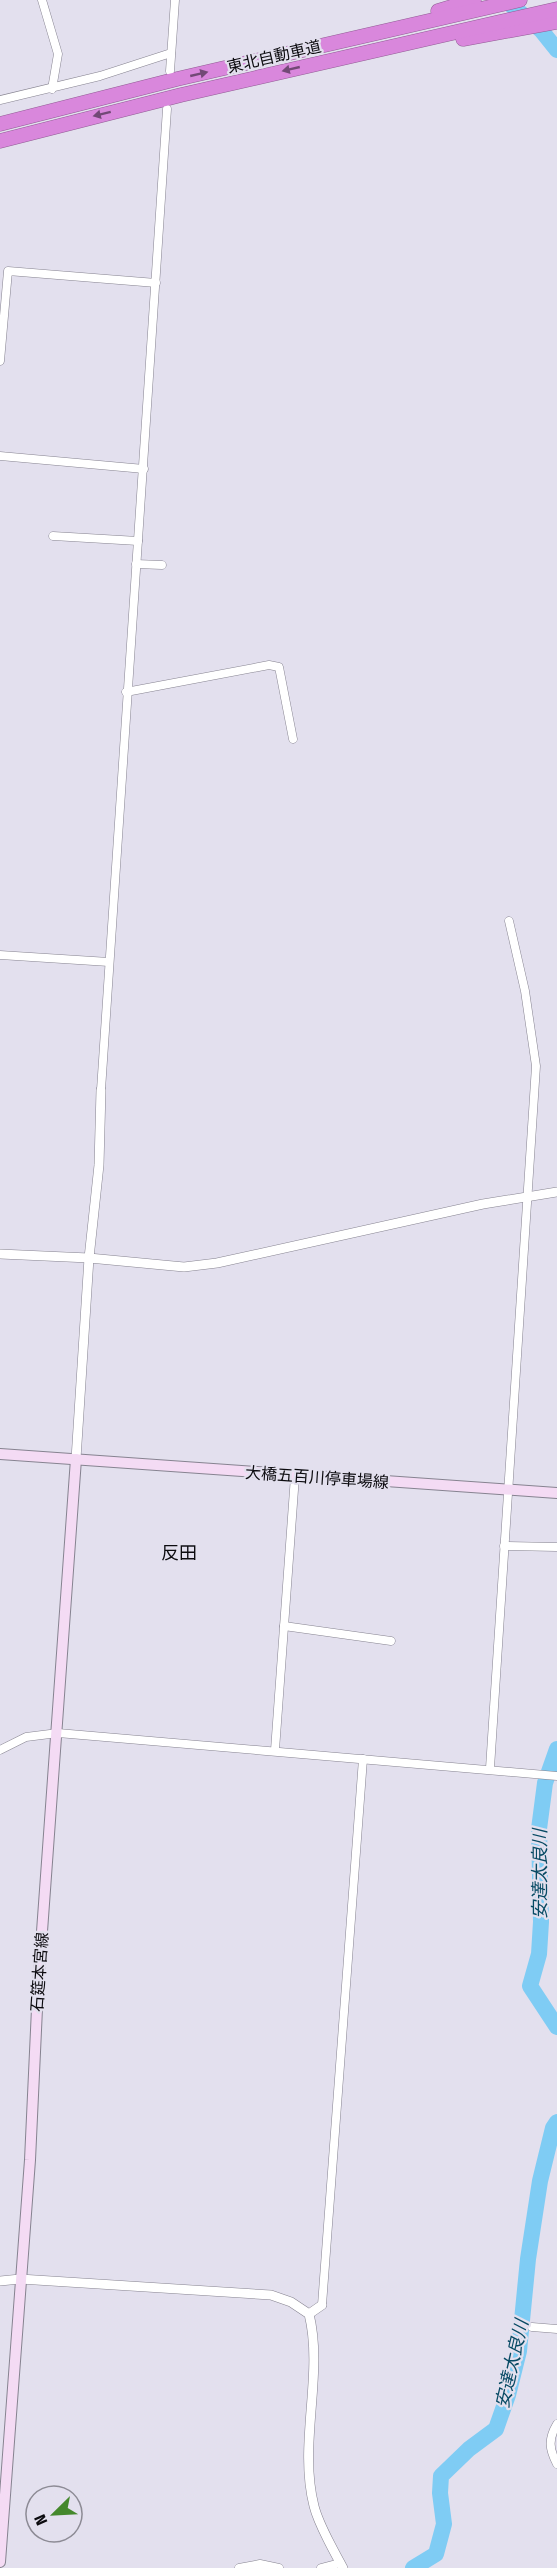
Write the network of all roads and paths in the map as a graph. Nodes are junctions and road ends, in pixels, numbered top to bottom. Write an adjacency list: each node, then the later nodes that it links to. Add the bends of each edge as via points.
1 (42, 0): 8 (street, via 58,54)
2 (175, 0): 6 (street)
3 (520, 0): 4 (highway, 東北自動車道)
4 (471, 5): 11 (highway, 東北自動車道, one-way to 4, via 344,41)
5 (554, 16): 12 (highway, 東北自動車道, one-way to 12, via 348,56)
6 (171, 53): 7 (street); 8 (street)
7 (170, 71)
8 (52, 88): 9 (street)
9 (0, 100)
10 (167, 109): 13 (street)
11 (0, 124)
12 (0, 141)
13 (156, 283): 14 (street, via 8,271); 16 (street)
14 (0, 362)
15 (0, 456): 16 (street)
16 (144, 469): 18 (street)
17 (53, 536): 18 (street)
18 (138, 541): 19 (street)
19 (136, 564): 20 (street); 21 (street)
20 (162, 565)
21 (126, 692): 22 (street, via 269,665 279,667); 25 (street)
22 (293, 739)
23 (509, 921): 28 (street, via 536,1066)
24 (0, 955): 25 (street)
25 (109, 962): 26 (street)
26 (101, 1090): 30 (street, via 99,1165)
27 (557, 1192): 28 (street)
28 (526, 1196): 30 (street, via 218,1263 184,1267); 34 (street)
29 (0, 1254): 30 (street)
30 (89, 1258): 32 (street)
31 (0, 1454): 32 (main road)
32 (76, 1459): 33 (main road, 大橋五百川停車場線); 40 (main road, 石筵本宮線)
33 (295, 1476): 34 (main road, 大橋五百川停車場線); 38 (street)
34 (507, 1489): 35 (main road, 大橋五百川停車場線); 36 (street)
35 (557, 1492)
36 (504, 1546): 37 (street); 44 (street)
37 (555, 1547)
38 (284, 1626): 39 (street); 42 (street)
39 (391, 1641)
40 (58, 1733): 41 (street, via 26,1737); 42 (street); 46 (main road, 石筵本宮線)
41 (0, 1750)
42 (275, 1750): 43 (street)
43 (363, 1759): 44 (street); 48 (street)
44 (490, 1768): 45 (street)
45 (557, 1776)
46 (20, 2279): 47 (street); 49 (street, via 271,2295); 54 (main road, 石筵本宮線)
47 (0, 2281)
48 (322, 2305): 49 (street)
49 (309, 2314): 55 (street, via 313,2346 310,2486 314,2508)
50 (532, 2327): 51 (street)
51 (557, 2330)
52 (557, 2424): 53 (street, via 550,2437 550,2449)
53 (557, 2464)
54 (0, 2562)
55 (341, 2565): 58 (street)
56 (239, 2568): 57 (street, via 260,2564)
57 (279, 2568)
58 (321, 2568)

